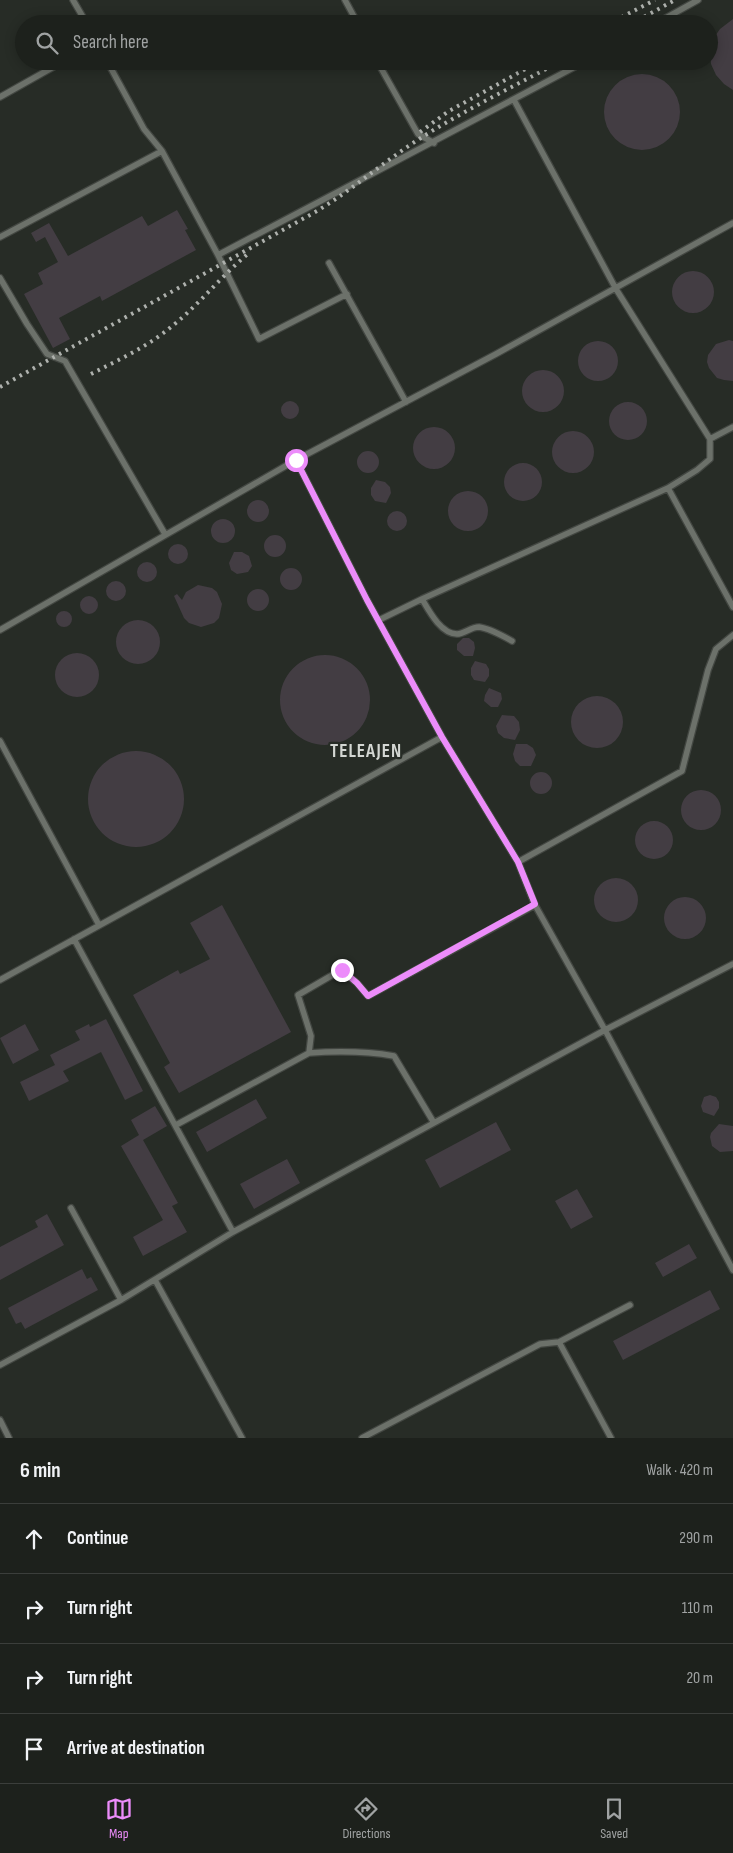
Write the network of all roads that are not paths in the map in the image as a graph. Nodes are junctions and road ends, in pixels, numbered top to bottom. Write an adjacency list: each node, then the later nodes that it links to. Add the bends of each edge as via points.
1 (73, 0): 4 (lane)
2 (345, 0): 5 (lane)
3 (698, 0): 6 (lane)
4 (82, 15)
5 (353, 15)
6 (671, 15)
7 (48, 70): 11 (lane)
8 (112, 70): 14 (lane, via 144,129)
9 (382, 70): 13 (lane, via 418,134)
10 (569, 70): 12 (lane)
11 (0, 96)
12 (514, 100): 13 (lane); 20 (lane)
13 (434, 143): 17 (lane)
14 (162, 151): 16 (lane); 17 (lane)
15 (733, 223): 20 (lane)
16 (0, 237)
17 (218, 255): 21 (lane, via 259,339)
18 (330, 263): 21 (lane)
19 (0, 278): 27 (lane, via 47,354 65,361)
20 (616, 289): 22 (lane); 24 (lane)
21 (347, 294): 22 (lane)
22 (406, 402): 25 (lane)
23 (733, 427): 24 (lane)
24 (710, 439): 26 (lane, via 710,459)
25 (296, 460): 27 (lane); 30 (lane)
26 (668, 488): 28 (lane); 29 (lane)
27 (165, 534): 31 (lane)
28 (422, 599): 30 (lane); 33 (lane, via 436,620 451,633 458,635 480,627)
29 (733, 607)
30 (379, 620): 34 (lane)
31 (0, 630)
32 (733, 634): 36 (lane, via 716,650 708,670 682,772)
33 (512, 641)
34 (442, 737): 36 (lane); 38 (lane)
35 (0, 741): 38 (lane)
36 (518, 862): 37 (lane)
37 (535, 904): 42 (lane); 43 (lane, via 368,996 342,970 298,995 311,1036)
38 (99, 925): 39 (lane)
39 (74, 940): 41 (lane); 45 (lane)
40 (733, 964): 42 (lane)
41 (0, 980)
42 (605, 1030): 44 (lane); 48 (lane)
43 (309, 1053): 44 (lane, via 368,1052 394,1056); 45 (lane)
44 (434, 1123): 47 (lane)
45 (176, 1125): 47 (lane)
46 (71, 1208): 50 (lane)
47 (233, 1232): 49 (lane)
48 (733, 1270)
49 (155, 1280): 50 (lane); 56 (lane)
50 (121, 1300): 53 (lane)
51 (630, 1305): 52 (lane)
52 (559, 1342): 57 (lane, via 540,1344); 58 (lane)
53 (0, 1365)
54 (0, 1420): 55 (lane)
55 (9, 1438)
56 (242, 1438)
57 (362, 1438)
58 (611, 1438)

